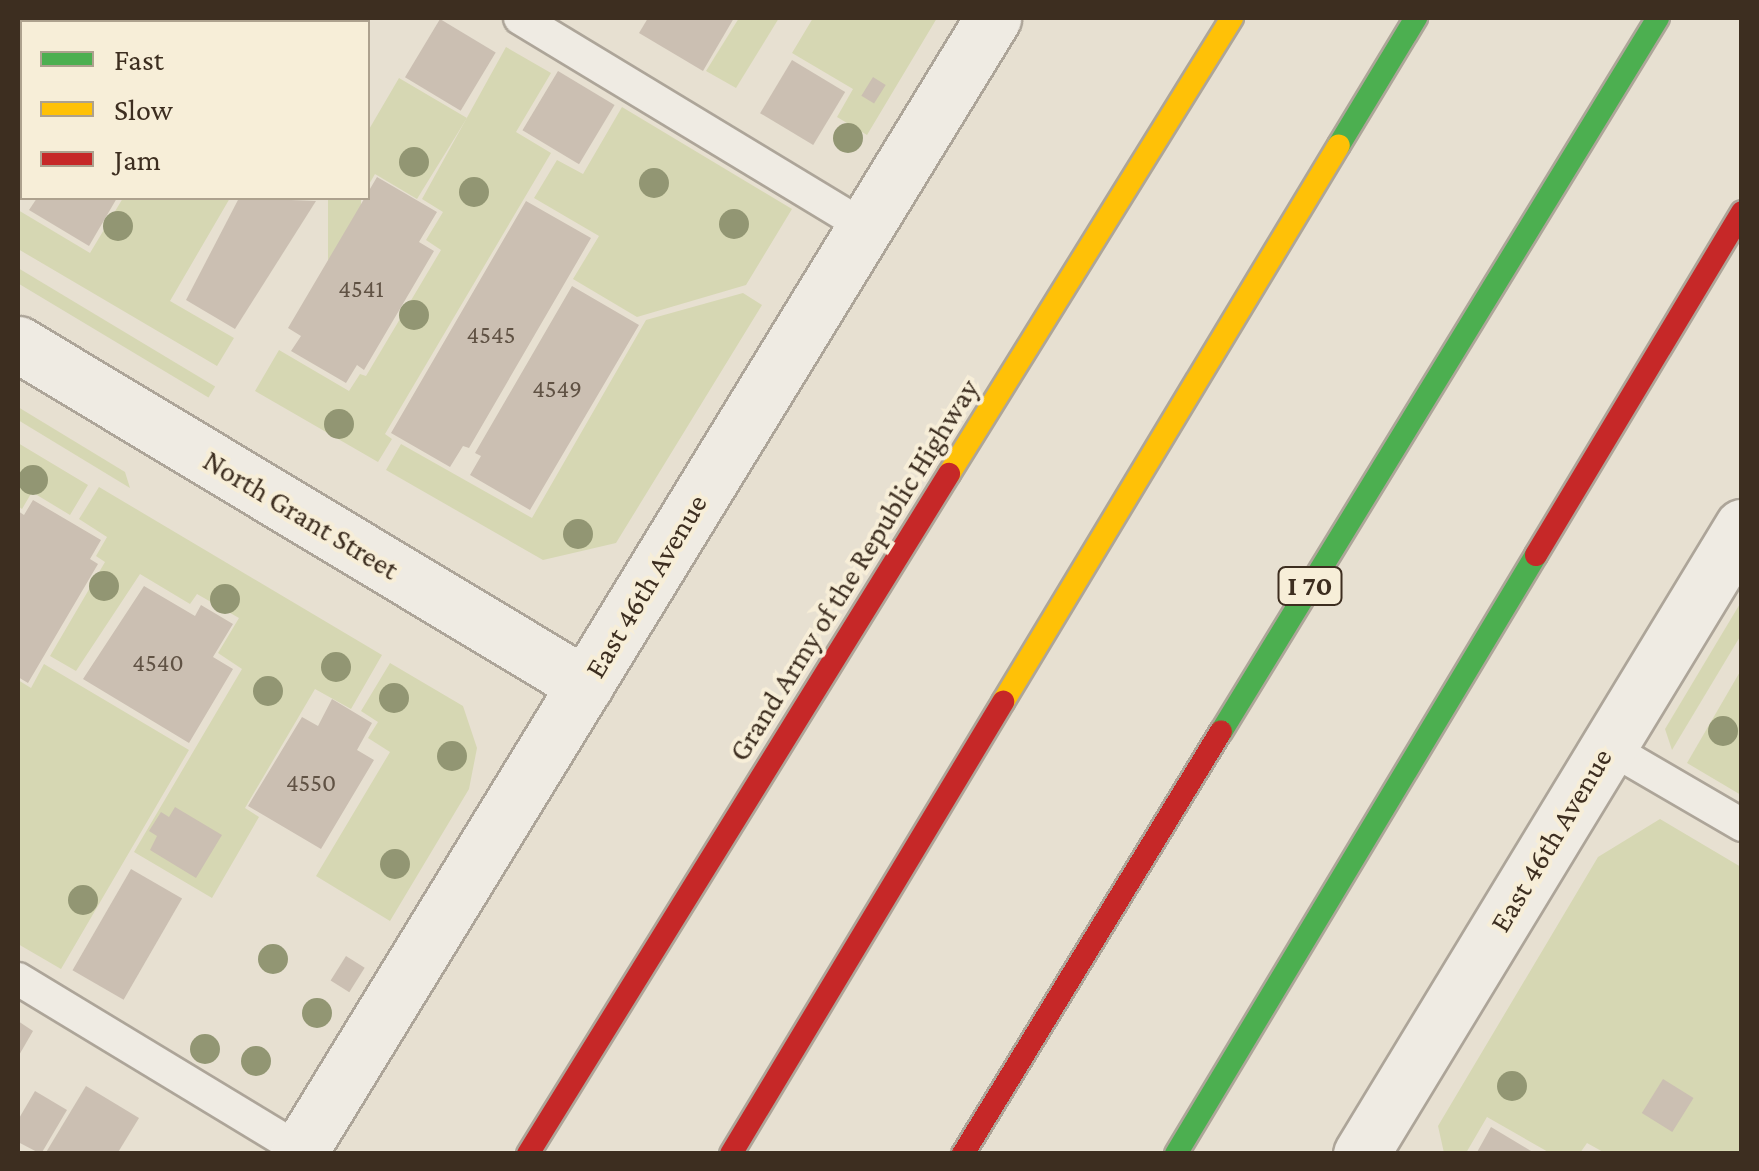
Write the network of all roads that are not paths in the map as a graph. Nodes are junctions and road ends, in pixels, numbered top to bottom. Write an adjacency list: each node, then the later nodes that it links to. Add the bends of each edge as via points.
1 (520, 18): 7 (lane)
2 (994, 18): 7 (street, East 46th Avenue)
3 (1232, 18): 15 (highway, Grand Army of the Republic Highway)
4 (1416, 18): 16 (highway)
5 (1658, 18): 17 (highway, I 70)
6 (1742, 212): 18 (highway)
7 (865, 227): 10 (street, East 46th Avenue)
8 (18, 344): 10 (street, North Grant Street)
9 (1742, 527): 11 (street, East 46th Avenue)
10 (585, 685): 14 (street, East 46th Avenue)
11 (1608, 746): 12 (lane); 19 (street, East 46th Avenue)
12 (1742, 824)
13 (18, 979): 14 (lane)
14 (299, 1152)
15 (528, 1154)
16 (731, 1154)
17 (963, 1154)
18 (1176, 1154)
19 (1361, 1154)

